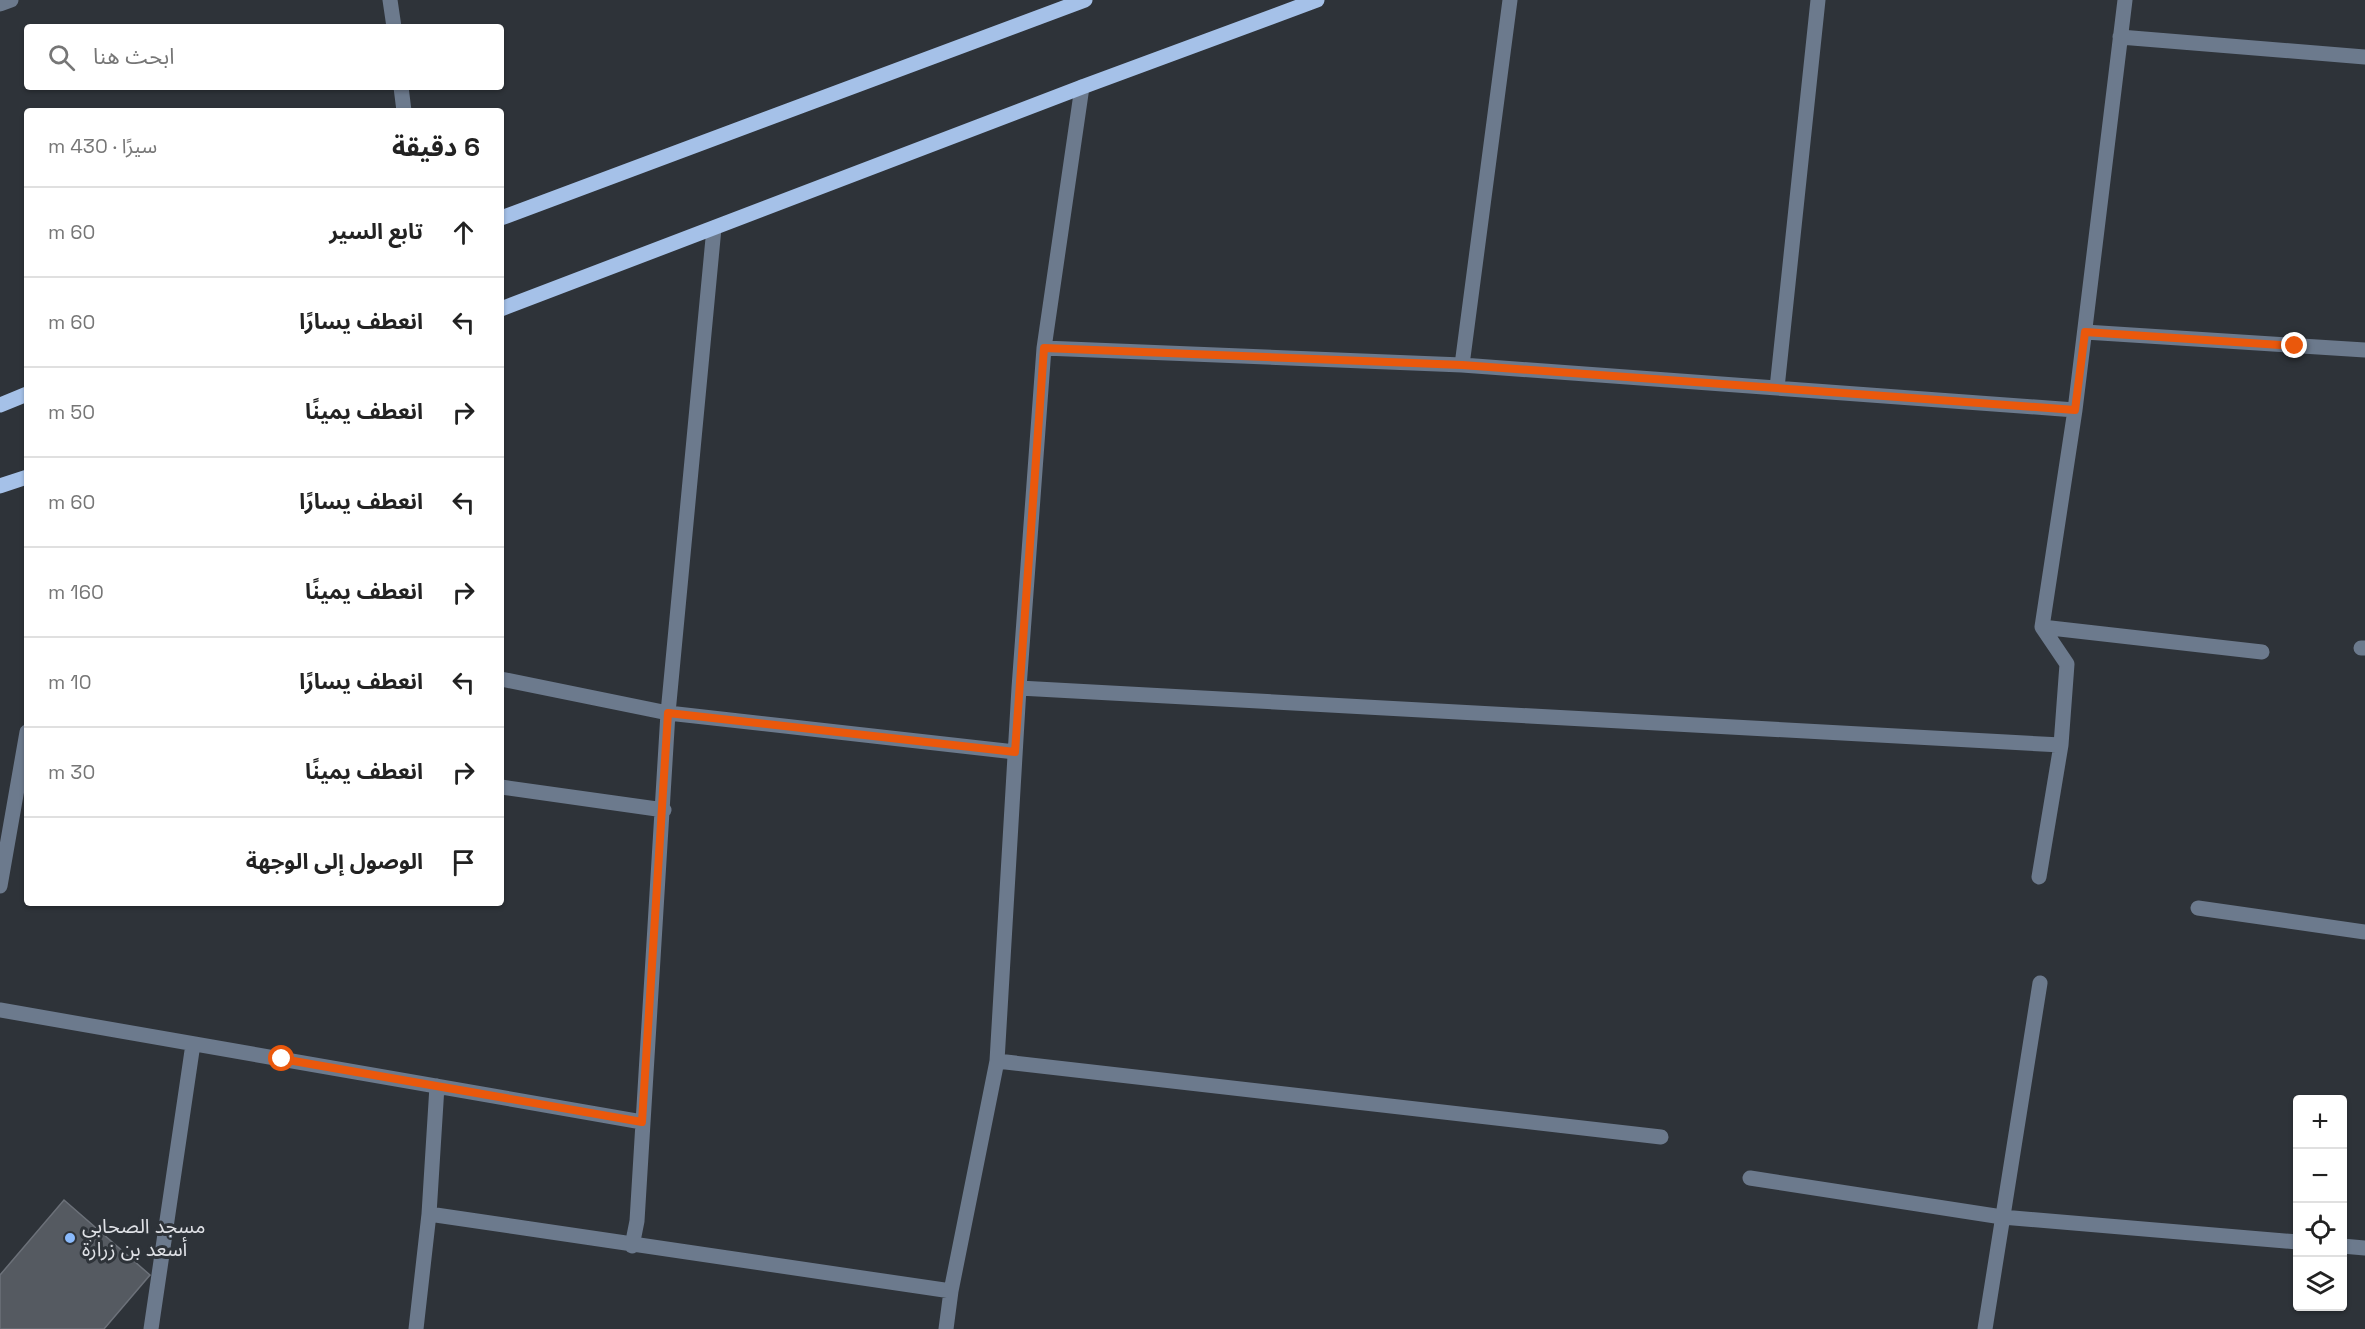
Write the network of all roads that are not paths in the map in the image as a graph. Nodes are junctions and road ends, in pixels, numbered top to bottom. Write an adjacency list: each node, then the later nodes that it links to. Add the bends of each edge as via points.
1 (11, 0): 8 (street)
2 (390, 0): 9 (street)
3 (1085, 0): 15 (main road)
4 (1317, 0): 12 (main road)
5 (1510, 0): 21 (street)
6 (1818, 0): 22 (street)
7 (2125, 0): 10 (street)
8 (0, 4)
9 (394, 24)
10 (2120, 37): 11 (street); 18 (street)
11 (2365, 57)
12 (1082, 87): 16 (main road); 19 (street)
13 (401, 90): 14 (street)
14 (404, 108)
15 (504, 217)
16 (714, 228): 17 (main road); 32 (street)
17 (504, 308)
18 (2085, 332): 20 (street); 25 (street)
19 (1044, 348): 21 (street); 31 (street)
20 (2365, 350)
21 (1462, 365): 22 (street)
22 (1777, 388): 25 (street)
23 (24, 395): 24 (main road)
24 (0, 405)
25 (2075, 410): 28 (street)
26 (24, 478): 27 (main road)
27 (0, 486)
28 (2042, 627): 29 (street); 33 (street, via 2067,664)
29 (2262, 652)
30 (504, 680): 32 (street)
31 (1019, 688): 33 (street); 35 (street)
32 (668, 713): 35 (street); 37 (street)
33 (2061, 745): 38 (street)
34 (24, 749): 39 (street)
35 (1015, 752): 45 (street)
36 (504, 788): 37 (street)
37 (663, 810): 47 (street)
38 (2039, 877)
39 (0, 886)
40 (2198, 908): 41 (street)
41 (2365, 932)
42 (2040, 983): 51 (street)
43 (0, 1010): 44 (street)
44 (193, 1044): 46 (street); 57 (street)
45 (997, 1060): 48 (street); 56 (street)
46 (437, 1086): 47 (street); 50 (street)
47 (642, 1122): 53 (street)
48 (1661, 1137)
49 (1750, 1178): 51 (street)
50 (429, 1214): 53 (street); 58 (street)
51 (2002, 1217): 52 (street); 60 (street)
52 (2293, 1242)
53 (632, 1246): 56 (street)
54 (2347, 1246): 55 (street)
55 (2365, 1248)
56 (951, 1291): 59 (street)
57 (151, 1329)
58 (416, 1329)
59 (946, 1329)
60 (1985, 1329)

